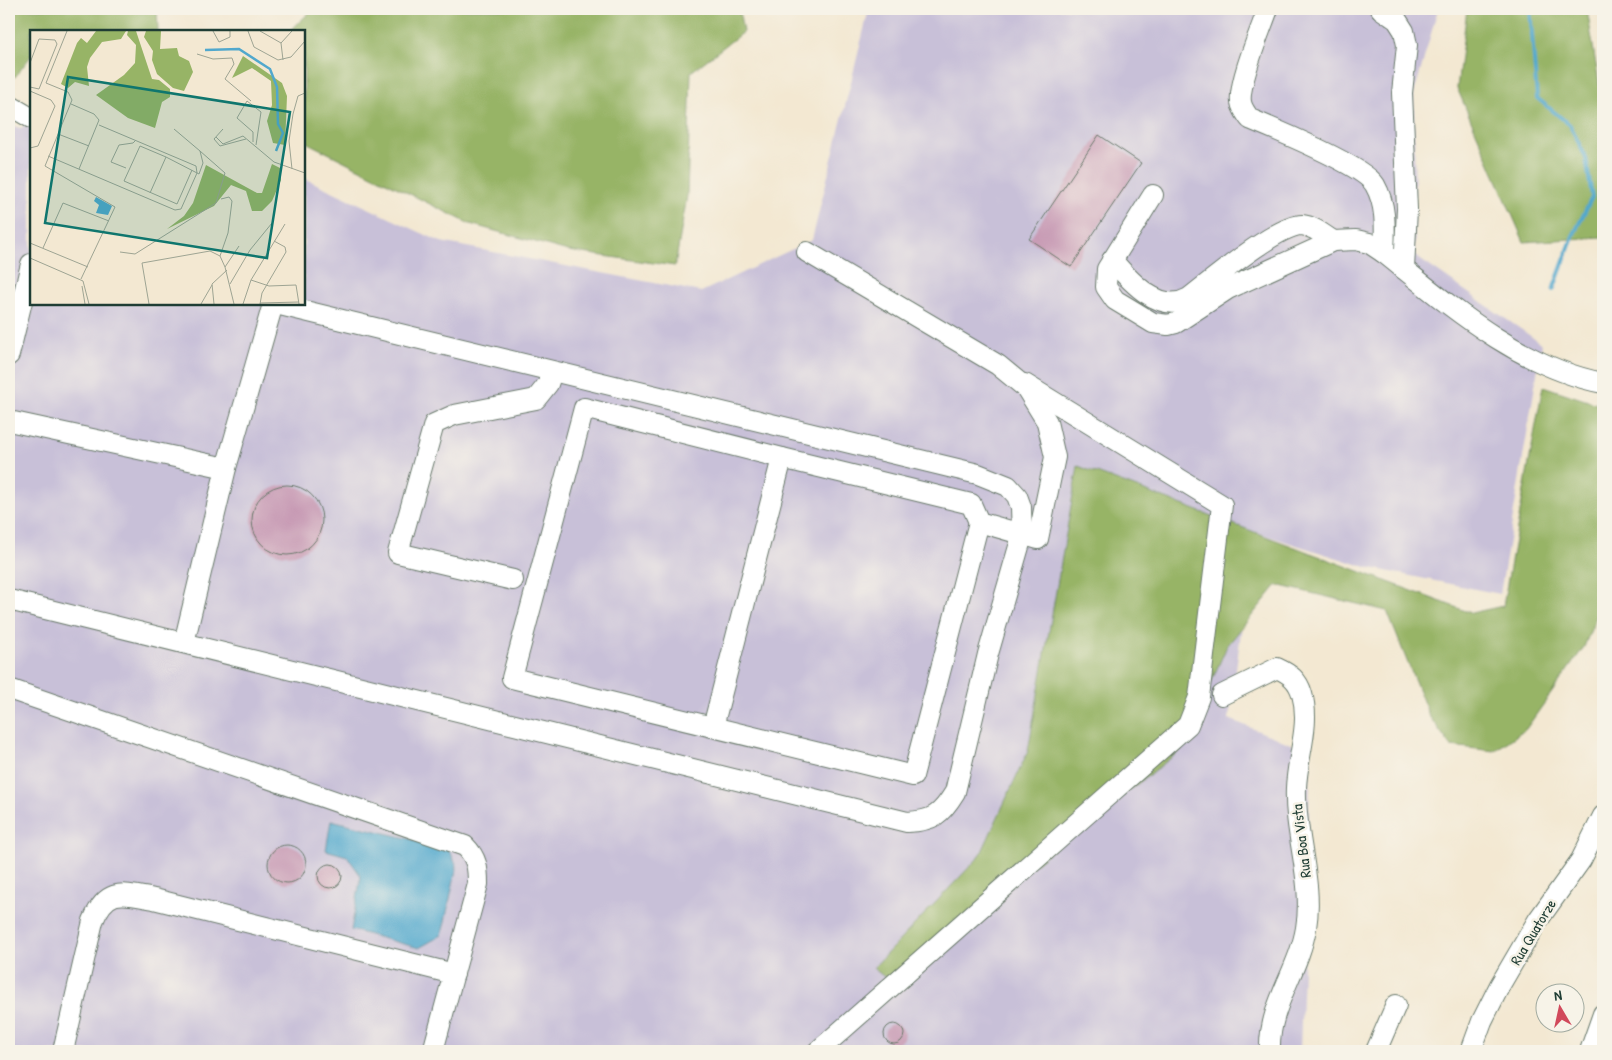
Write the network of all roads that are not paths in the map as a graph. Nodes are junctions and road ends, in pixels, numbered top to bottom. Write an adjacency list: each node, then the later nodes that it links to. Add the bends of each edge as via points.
1 (1268, 9): 8 (street, via 1244,80 1240,98 1244,111 1250,118 1356,169 1374,183 1382,199)
2 (1381, 9): 10 (street, via 1397,20 1407,45 1402,93 1407,209)
3 (9, 106): 4 (street)
4 (30, 117)
5 (1153, 195): 11 (street, via 1112,260 1105,278 1109,294 1154,322 1168,325 1176,323)
6 (1333, 241): 8 (street, via 1369,243); 11 (street); 11 (street, via 1312,228 1292,227 1272,237)
7 (806, 252): 16 (street)
8 (1384, 253): 10 (street)
9 (30, 268): 14 (street)
10 (1404, 269): 17 (street, via 1507,344 1555,368)
11 (1224, 281)
12 (274, 305): 20 (street)
13 (278, 305): 15 (street)
14 (9, 355)
15 (552, 372): 22 (street, via 978,474 1008,486 1017,496 1021,507); 23 (street, via 548,384 536,399 454,415 434,424 398,553)
16 (1019, 380): 22 (street, via 1047,422 1055,457 1038,539); 35 (street, via 1222,505 1199,697 1188,725)
17 (1603, 382)
18 (9, 421): 20 (street)
19 (782, 458): 21 (street, via 971,504); 28 (street); 28 (street, via 584,408 512,678)
20 (226, 468): 25 (street)
21 (979, 522): 22 (street); 28 (street, via 913,776)
22 (1022, 536): 25 (street, via 988,654 955,792 935,817 923,821 906,822)
23 (513, 580)
24 (9, 600): 25 (street)
25 (184, 643)
26 (9, 689): 30 (street, via 465,846 473,854 478,867 478,884)
27 (1222, 695): 36 (street, Rua Boa Vista, via 1277,668 1293,675 1302,694 1305,730 1296,787 1297,825 1306,872 1306,928 1273,1019)
28 (713, 727)
29 (1603, 816): 38 (street, Rua Quatorze, via 1581,860 1538,920 1500,985)
30 (454, 974): 33 (street, via 154,899 114,896 100,905 93,921); 34 (street)
31 (1396, 1005): 37 (street)
32 (1603, 1014): 39 (street)
33 (63, 1051)
34 (433, 1051)
35 (818, 1051)
36 (1270, 1051)
37 (1376, 1051)
38 (1471, 1051)
39 (1590, 1051)

